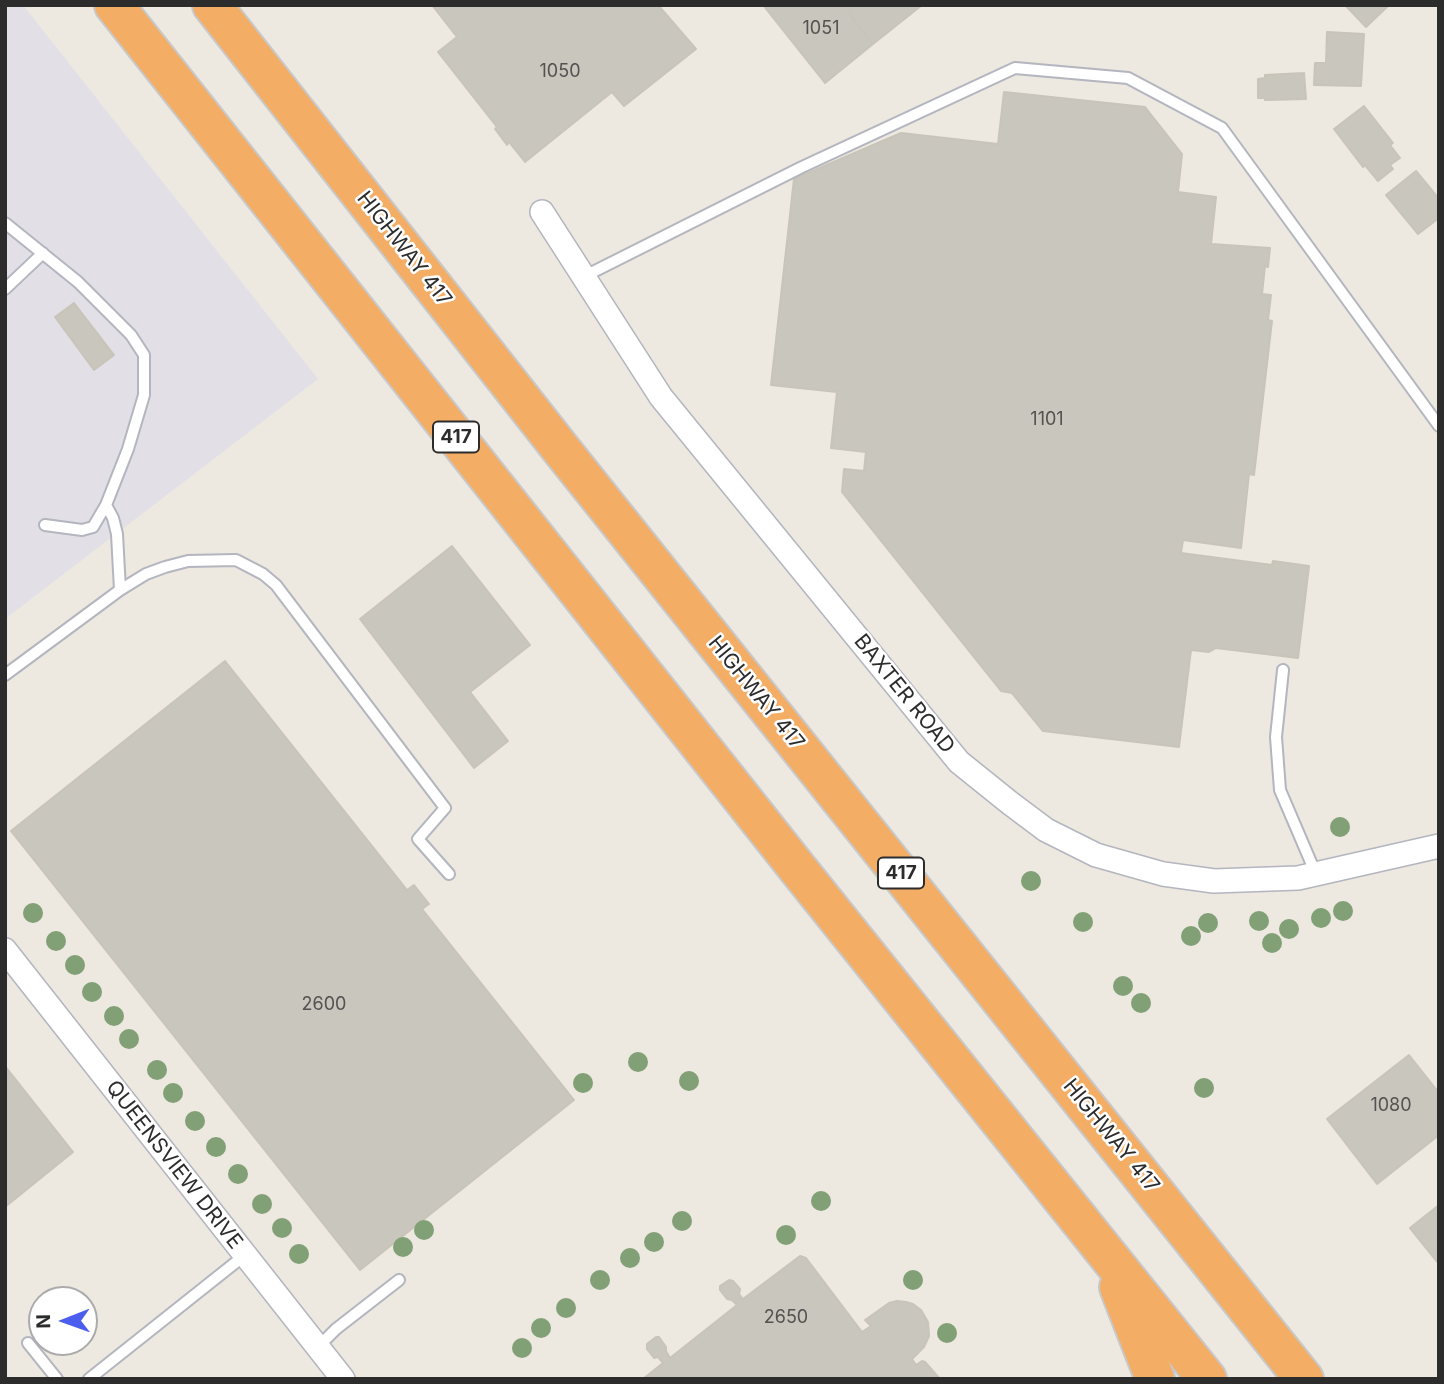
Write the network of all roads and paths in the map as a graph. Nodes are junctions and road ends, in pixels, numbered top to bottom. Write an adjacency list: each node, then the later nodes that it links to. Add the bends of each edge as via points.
1 (114, 5): 18 (highway, 417)
2 (212, 5): 21 (highway, HIGHWAY 417 / 417, via 560,448)
3 (542, 212): 6 (street, BAXTER ROAD)
4 (5, 223): 5 (lane)
5 (43, 253): 7 (lane); 9 (lane, via 131,335 144,355 144,395)
6 (583, 276): 8 (lane, via 1015,68 1128,78 1222,128); 16 (street, BAXTER ROAD, via 661,397 959,762 1046,830 1096,855 1163,874 1214,881)
7 (5, 289)
8 (1439, 426)
9 (106, 505): 10 (lane, via 93,527); 11 (lane, via 117,534)
10 (45, 525)
11 (120, 590): 13 (lane); 15 (lane, via 146,574 188,561 236,560 276,585 445,808 418,839)
12 (1283, 670): 16 (lane, via 1276,737 1280,790)
13 (5, 675)
14 (1439, 846): 16 (street, BAXTER ROAD)
15 (449, 874)
16 (1316, 874)
17 (5, 950): 19 (street, QUEENSVIEW DRIVE)
18 (1104, 1250): 27 (highway); 28 (highway, 417)
19 (245, 1255): 23 (street, QUEENSVIEW DRIVE); 25 (lane)
20 (399, 1280): 23 (lane)
21 (1241, 1298): 29 (highway, HIGHWAY 417 / 417); 30 (highway)
22 (27, 1343): 24 (lane)
23 (318, 1347): 26 (street, QUEENSVIEW DRIVE)
24 (57, 1379)
25 (89, 1379)
26 (343, 1379)
27 (1155, 1379)
28 (1207, 1379)
29 (1304, 1379)
30 (1323, 1379)

